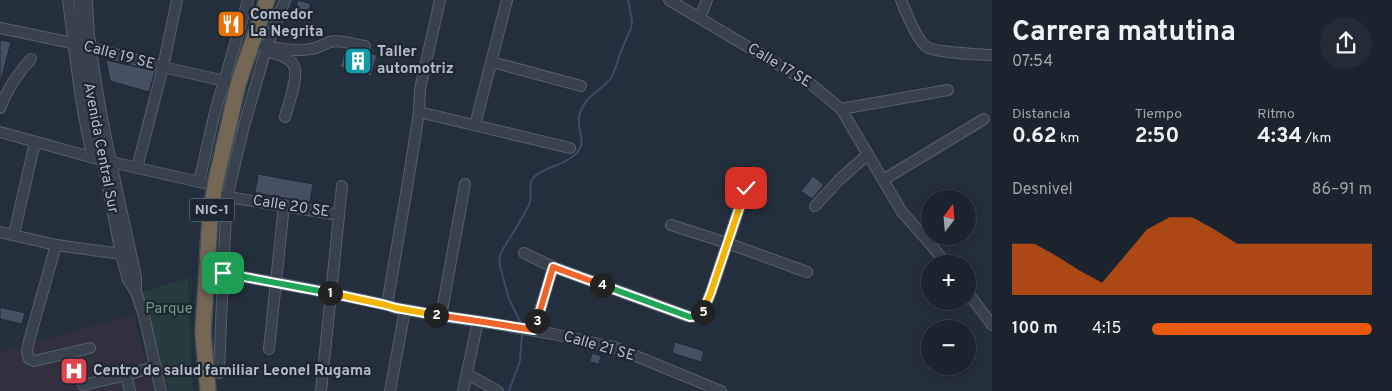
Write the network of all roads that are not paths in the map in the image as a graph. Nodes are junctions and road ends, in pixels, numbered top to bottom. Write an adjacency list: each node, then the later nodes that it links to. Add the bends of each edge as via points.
1 (68, 0): 16 (street)
2 (78, 0): 16 (street, Avenida Central Sur)
3 (87, 0): 16 (street, Avenida Central Sur)
4 (177, 0): 22 (street)
5 (248, 0): 23 (street)
6 (268, 0): 15 (highway, NIC-1)
7 (285, 0): 18 (street)
8 (440, 0): 28 (street, via 420,89)
9 (507, 0): 21 (street)
10 (669, 0): 13 (street, Calle 17 SE)
11 (708, 0): 13 (street)
12 (901, 0): 19 (street, via 921,42 927,47)
13 (700, 18): 27 (street, Calle 17 SE, via 811,84)
14 (0, 28): 16 (street, Calle 19 SE)
15 (252, 44): 18 (street); 23 (highway, NIC-1)
16 (82, 46): 22 (street, Calle 19 SE); 36 (street, Avenida Central Sur); 36 (street, via 82,107 87,133)
17 (365, 46): 18 (street, via 331,42 313,49)
18 (267, 49): 29 (street, via 287,58 295,67); 43 (street, via 244,126)
19 (992, 56)
20 (31, 59): 26 (street)
21 (492, 62): 24 (street); 31 (street)
22 (163, 67): 23 (street, Calle 19 SE); 37 (street)
23 (231, 82): 39 (street); 43 (highway, NIC-1)
24 (581, 86)
25 (948, 90): 27 (street)
26 (0, 108)
27 (841, 109): 35 (street, Calle 17 SE)
28 (419, 112): 31 (street); 63 (street)
29 (285, 117)
30 (984, 119): 38 (street)
31 (475, 125): 34 (street)
32 (0, 132): 33 (street, Calle 20 SE)
33 (35, 142): 36 (street, Calle 20 SE); 49 (street)
34 (570, 148)
35 (868, 154): 38 (street, Calle 17 SE); 45 (street)
36 (102, 160): 37 (street, Calle 20 SE); 53 (street, Avenida Central Sur); 60 (street, Avenida Central Sur, via 136,277)
37 (137, 168): 39 (street, Calle 20 SE)
38 (883, 180): 54 (street, Calle 17 SE, via 902,212)
39 (199, 182): 43 (street, Calle 20 SE)
40 (465, 184): 65 (street)
41 (342, 186): 46 (street)
42 (746, 188): 50 (street)
43 (219, 192): 44 (street, Calle 20 SE); 56 (highway, NIC-1, via 210,219); 58 (street)
44 (284, 205): 46 (street, Calle 20 SE); 59 (street)
45 (816, 206)
46 (339, 214): 61 (street)
47 (671, 225): 50 (street)
48 (0, 232): 49 (street)
49 (14, 234): 51 (street)
50 (728, 243): 55 (street, via 699,316 690,317); 57 (street)
51 (56, 244): 53 (street); 69 (street, via 29,340 29,359 34,361)
52 (524, 253): 55 (street)
53 (121, 254): 60 (street, Avenida Central Sur, via 128,280)
54 (939, 255)
55 (553, 267): 68 (street)
56 (207, 270): 58 (street, Calle 21 SE); 78 (highway, NIC-1, via 203,332)
57 (807, 272)
58 (223, 273): 59 (street, Calle 21 SE); 72 (street)
59 (276, 284): 61 (street, Calle 21 SE); 70 (street)
60 (136, 292): 71 (street, Avenida Central Sur)
61 (331, 293): 63 (street, Calle 21 SE); 79 (street)
62 (976, 304): 67 (street)
63 (386, 305): 64 (street, Calle 21 SE)
64 (406, 310): 65 (street, Calle 21 SE); 80 (street)
65 (441, 316): 66 (street, Calle 21 SE)
66 (478, 321): 68 (street, Calle 21 SE); 73 (street)
67 (992, 325)
68 (534, 330): 83 (street, Calle 21 SE, via 614,347)
69 (90, 348)
70 (269, 349)
71 (156, 366): 74 (street); 77 (street, Avenida Central Sur)
72 (219, 373)
73 (467, 374): 81 (street); 82 (street)
74 (126, 375): 75 (street); 76 (street)
75 (83, 385)
76 (130, 391)
77 (161, 391)
78 (208, 391)
79 (321, 391)
80 (390, 391)
81 (463, 391)
82 (498, 391)
83 (721, 391)

